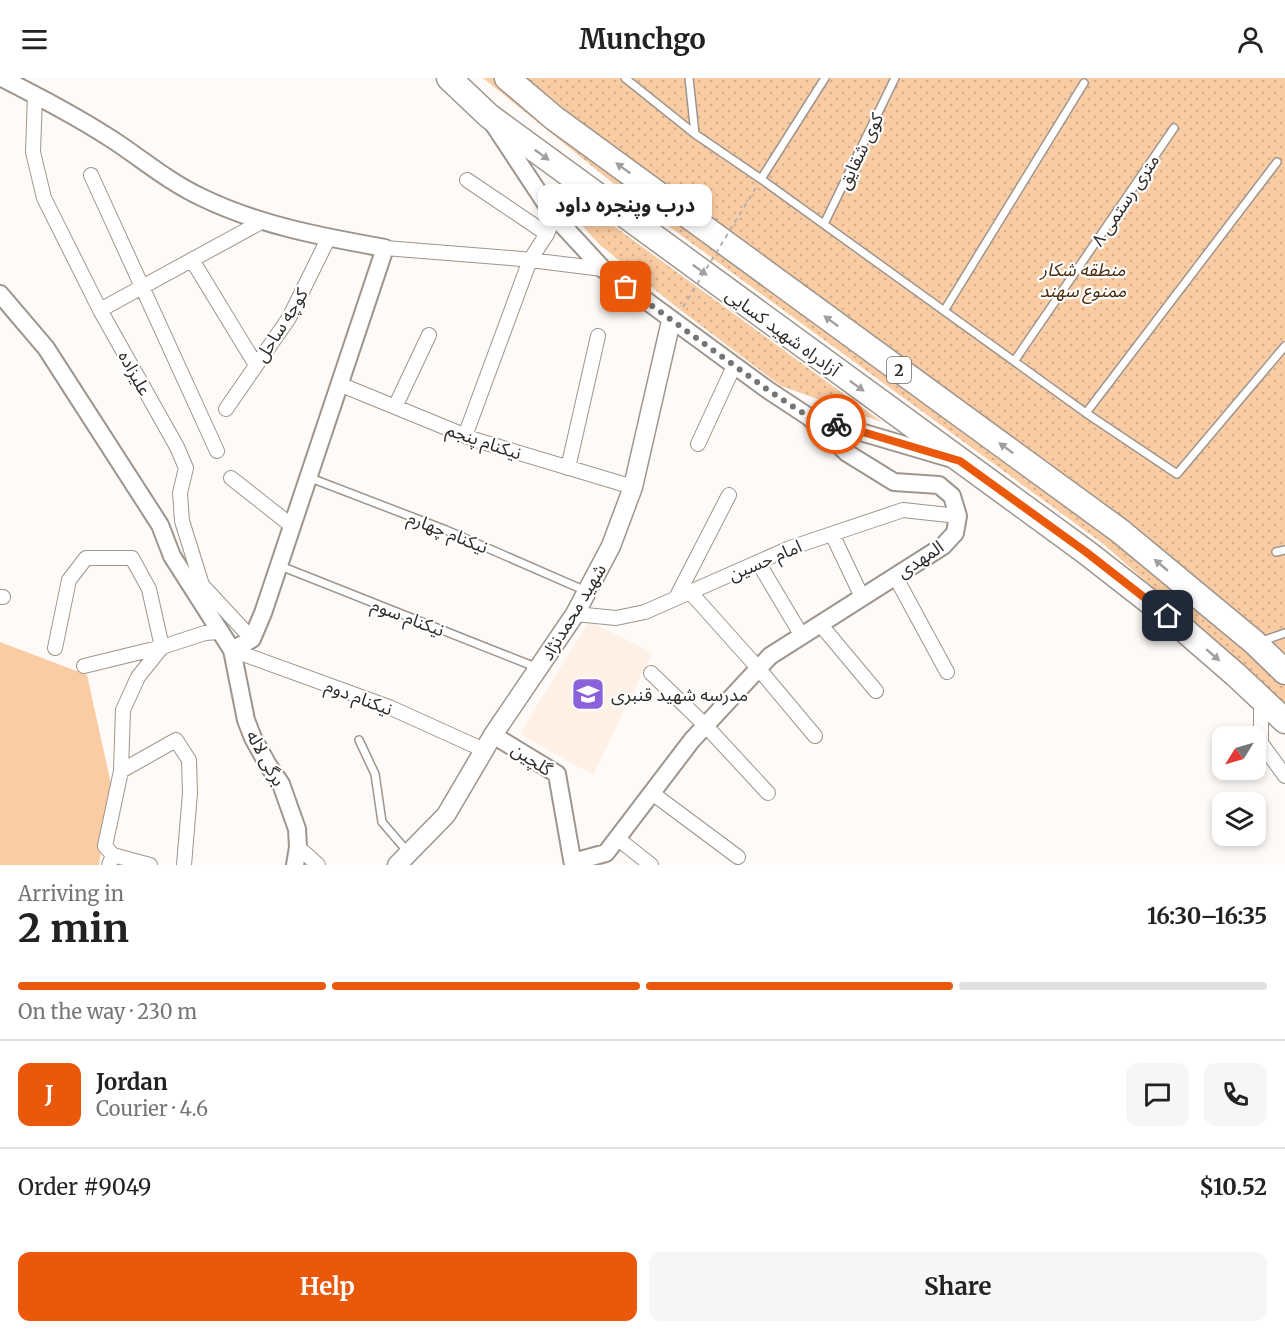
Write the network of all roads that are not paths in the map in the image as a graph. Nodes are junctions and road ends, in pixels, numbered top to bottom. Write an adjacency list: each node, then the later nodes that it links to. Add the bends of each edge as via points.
1 (2, 78): 9 (street)
2 (449, 78): 10 (highway, آزادراه شهید کسایی / 2)
3 (507, 78): 69 (highway, آزادراه شهید کسایی / 2, one-way to 3, via 1120,531 554,118)
4 (625, 78): 12 (lane)
5 (689, 78): 12 (lane)
6 (825, 78): 16 (lane)
7 (895, 78): 19 (lane, کوی شقایق)
8 (1084, 83): 29 (lane)
9 (35, 95): 18 (street, via 201,197); 28 (street, علیزاده, via 33,152 44,198)
10 (489, 116): 17 (street); 45 (highway, آزادراه شهید کسایی / 2, one-way to 45)
11 (1174, 128): 34 (lane, ۸ متری رستمی)
12 (695, 134): 16 (lane)
13 (1277, 162): 40 (lane)
14 (91, 175): 26 (street)
15 (467, 180): 20 (street)
16 (759, 183): 19 (lane)
17 (554, 216): 20 (street); 25 (street)
18 (263, 221): 21 (street); 23 (street)
19 (824, 224): 29 (lane)
20 (547, 234): 24 (street)
21 (329, 237): 22 (street); 35 (street, کوچه ساحل, via 289,318)
22 (385, 248): 24 (street); 37 (street)
23 (192, 260): 26 (street); 35 (street)
24 (530, 260): 25 (street); 42 (street)
25 (603, 269): 30 (street)
26 (143, 287): 28 (street); 44 (street)
27 (0, 294): 65 (street, via 53,358 160,525 172,556)
28 (100, 310): 68 (street, علیزاده, via 186,468 180,493 182,521 202,585)
29 (945, 310): 34 (lane)
30 (671, 321): 36 (street); 49 (main road, شهید محمدنژاد)
31 (429, 335): 38 (street)
32 (598, 336): 46 (street)
33 (1284, 349): 40 (lane, via 1177,474)
34 (1015, 360): 40 (lane)
35 (256, 365): 39 (street, کوچه ساحل)
36 (734, 366): 41 (street); 43 (street)
37 (339, 384): 38 (street, نیکنام پنجم); 47 (street)
38 (395, 407): 42 (street, نیکنام پنجم)
39 (226, 409)
40 (1086, 413)
41 (809, 417): 45 (street); 51 (street, via 847,453 894,482 939,485 952,496)
42 (465, 436): 46 (street, نیکنام پنجم)
43 (698, 444)
44 (217, 451)
45 (960, 461): 80 (highway, آزادراه شهید کسایی / 2, one-way to 80, via 1168,616)
46 (568, 468): 49 (street, نیکنام پنجم)
47 (308, 477): 52 (street); 59 (lane, نیکنام چهارم, via 446,530)
48 (231, 478): 52 (street)
49 (633, 487): 59 (main road, شهید محمدنژاد, via 612,546)
50 (729, 495): 62 (street)
51 (958, 516): 53 (street, امام حسین, via 903,510); 58 (street, المهدی, via 955,533 943,546)
52 (292, 526): 57 (street)
53 (832, 534): 56 (street, امام حسین); 61 (street)
54 (1285, 550): 55 (lane)
55 (1276, 552)
56 (759, 562): 60 (street, امام حسین); 67 (street)
57 (278, 566): 68 (street); 74 (lane, نیکنام سوم)
58 (895, 576): 61 (street, المهدی); 76 (street)
59 (587, 591): 63 (main road, شهید محمدنژاد)
60 (690, 592): 62 (street, امام حسین); 75 (street)
61 (862, 597): 64 (street, المهدی)
62 (676, 598): 63 (street, امام حسین, via 645,612 615,618)
63 (575, 614): 74 (main road, شهید محمدنژاد)
64 (820, 624): 67 (street, المهدی); 79 (street)
65 (219, 633): 70 (street, via 205,633); 72 (street)
66 (1285, 633): 69 (lane)
67 (802, 636): 75 (street, المهدی)
68 (252, 639): 72 (street)
69 (1254, 642): 77 (highway, آزادراه شهید کسایی / 2)
70 (162, 647): 71 (street, via 149,589 132,558 86,558 69,580); 73 (street); 86 (street, via 138,677 123,711)
71 (54, 648)
72 (232, 650): 85 (street, نیکنام دوم); 91 (street, برگی لاله, via 246,720 268,765 282,783 297,829)
73 (84, 666)
74 (538, 668): 85 (main road, شهید محمدنژاد)
75 (758, 668): 82 (street, المهدی); 83 (street)
76 (947, 672)
77 (1285, 672)
78 (651, 673): 82 (street)
79 (876, 691)
80 (1261, 699): 81 (highway, آزادراه شهید کسایی / 2); 87 (street, via 1261,743)
81 (1285, 721)
82 (706, 726): 88 (street, المهدی); 89 (street)
83 (814, 736)
84 (359, 740): 93 (lane, via 375,774 382,822)
85 (489, 743): 93 (main road, شهید محمدنژاد, via 446,815); 95 (street, گلچین, via 557,774)
86 (121, 771): 94 (street, via 105,846); 97 (street, via 176,740 189,760)
87 (1285, 776)
88 (652, 792): 90 (street, المهدی); 92 (street)
89 (768, 793)
90 (617, 838): 95 (street, المهدی, via 606,853); 100 (street)
91 (298, 847): 98 (street, برگی لاله); 99 (street)
92 (738, 857)
93 (403, 859)
94 (111, 860): 96 (street)
95 (573, 863)
96 (150, 865)
97 (184, 865)
98 (295, 865)
99 (318, 865)
100 (651, 865)

